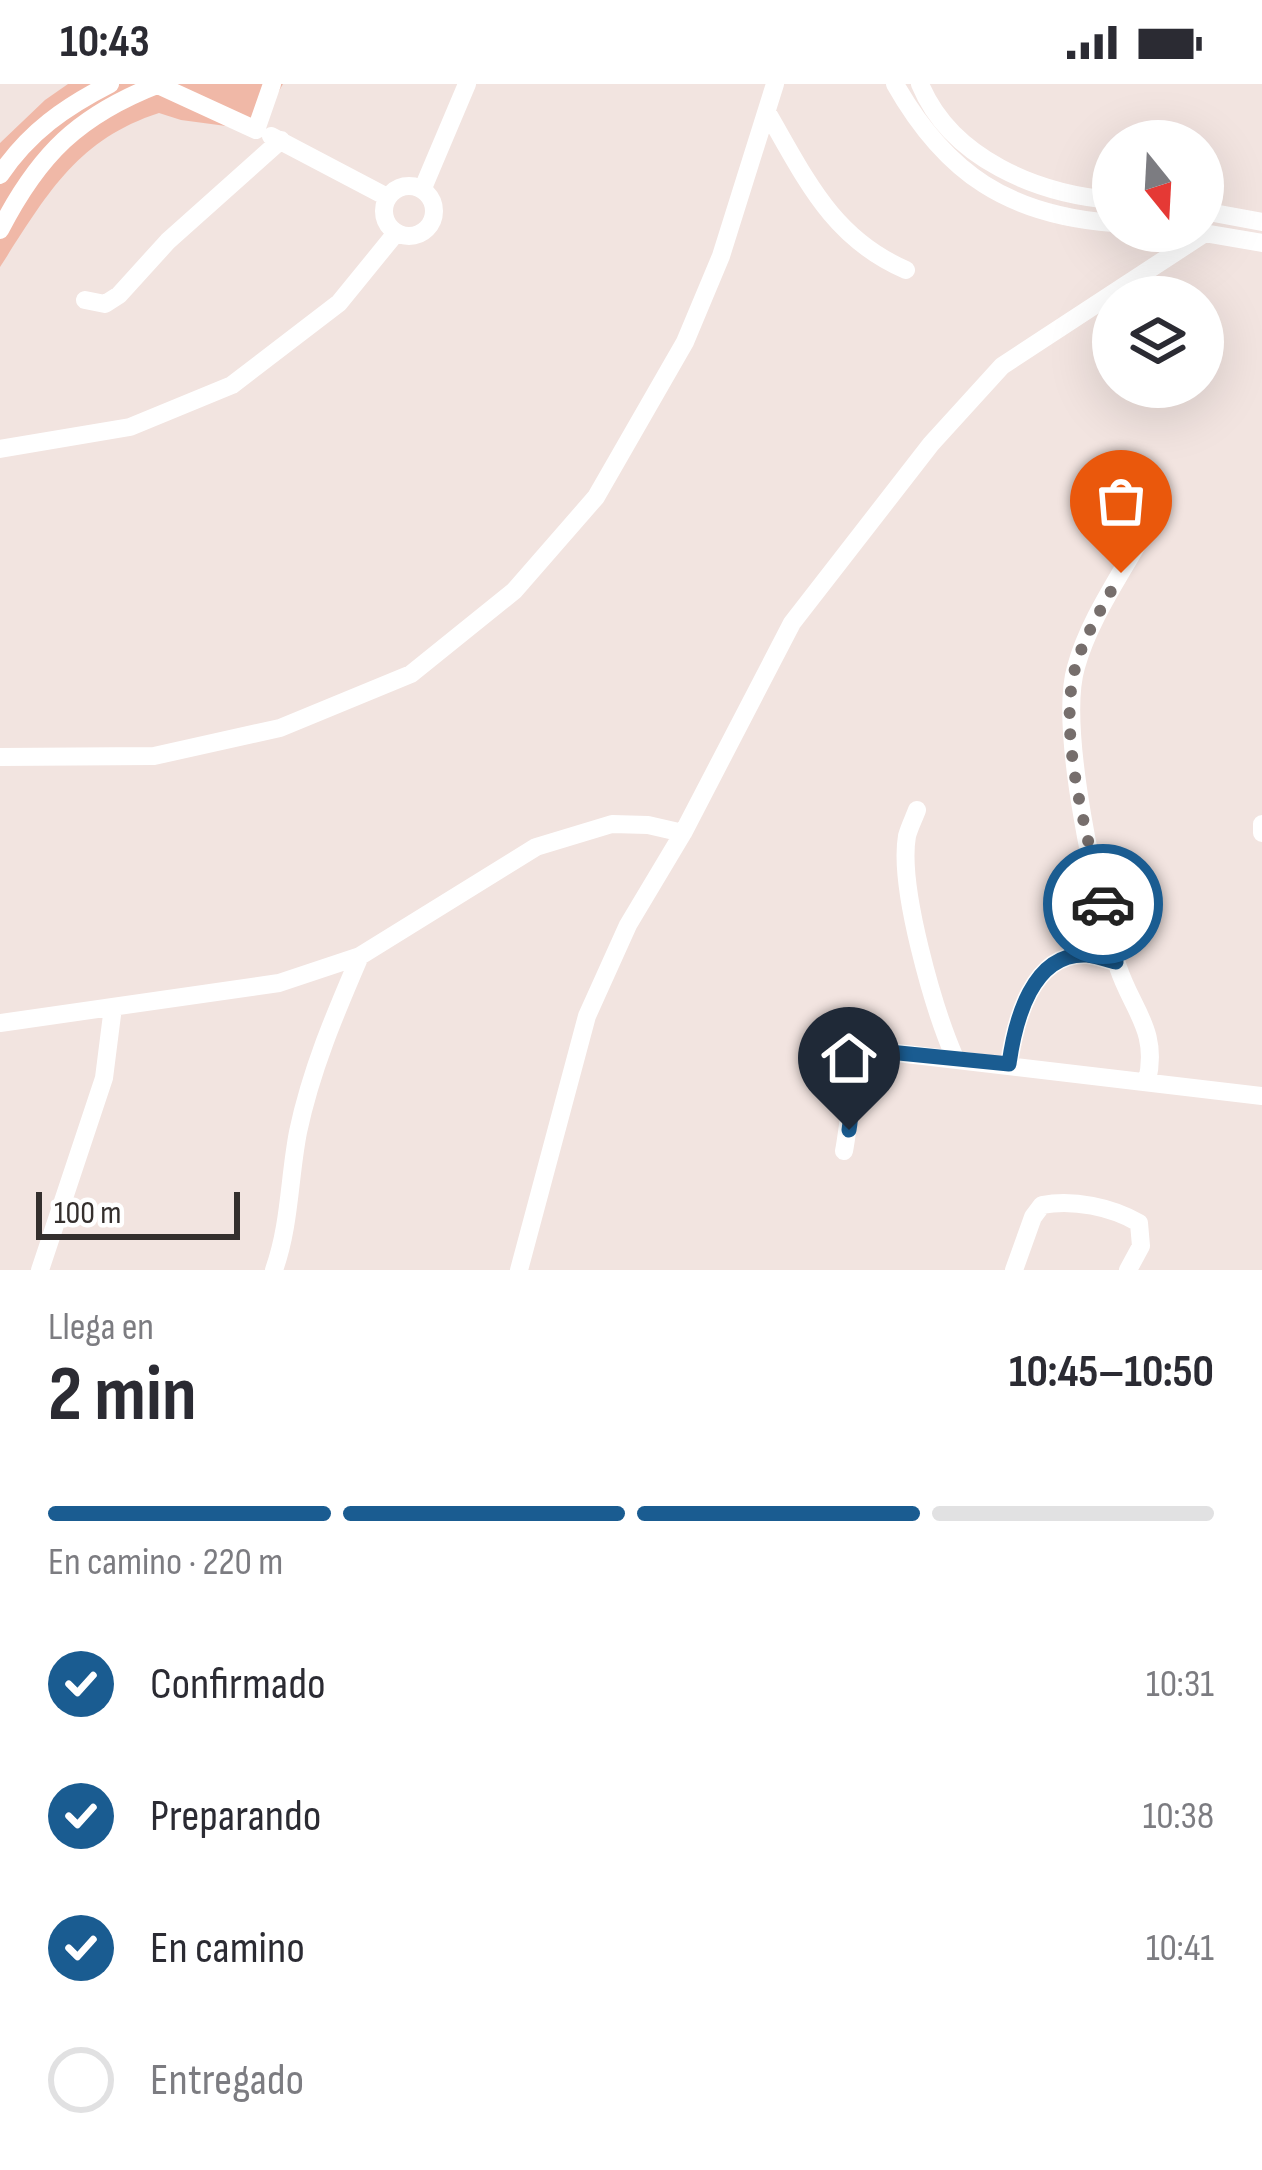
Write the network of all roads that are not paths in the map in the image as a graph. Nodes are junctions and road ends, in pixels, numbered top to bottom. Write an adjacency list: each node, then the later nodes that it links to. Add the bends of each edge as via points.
1 (110, 84): 11 (street, via 62,109)
2 (157, 84): 9 (street); 18 (street, via 79,125 24,184)
3 (272, 84): 9 (street)
4 (467, 84): 12 (street)
5 (776, 84): 8 (street)
6 (895, 84): 16 (street, via 946,157 984,185)
7 (920, 84): 14 (street, via 952,132 995,164 1024,181)
8 (767, 112): 23 (street, via 840,228); 27 (street, via 721,256 646,416 596,496 497,604 411,674 280,728 154,756)
9 (256, 130): 10 (street)
10 (281, 140): 13 (street); 24 (street, via 119,295 105,304)
11 (0, 175)
12 (423, 188): 13 (street, via 403,185); 19 (street, via 434,200 427,230)
13 (387, 197): 19 (street, via 383,210)
14 (1092, 198)
15 (1224, 215): 17 (street)
16 (1092, 221)
17 (1262, 221)
18 (0, 230)
19 (396, 233): 25 (street, via 339,303 232,386 130,427)
20 (1224, 237): 21 (street)
21 (1262, 243)
22 (1167, 252): 29 (street, via 1002,366 931,444 792,623)
23 (906, 271)
24 (85, 300)
25 (0, 449)
26 (1138, 543): 31 (street, via 1087,637 1070,714)
27 (0, 757)
28 (917, 810): 34 (street, via 909,879 928,980)
29 (683, 833): 30 (street, via 612,824 536,847); 41 (street, via 587,1016)
30 (360, 956): 32 (street, via 279,983); 40 (street, via 313,1069)
31 (1116, 962): 35 (street, via 1086,955 1046,970 1014,1030); 36 (street, via 1141,1010)
32 (113, 1007): 33 (street); 39 (street, via 104,1078)
33 (0, 1023)
34 (955, 1058): 35 (street); 38 (street, via 872,1056 862,1067)
35 (1009, 1064): 36 (street)
36 (1147, 1081): 37 (street)
37 (1262, 1096)
38 (844, 1151)
39 (40, 1270)
40 (274, 1270)
41 (519, 1270)
42 (1014, 1270): 43 (street, via 1033,1217 1054,1203 1113,1210 1139,1223 1141,1246)
43 (1128, 1270)

